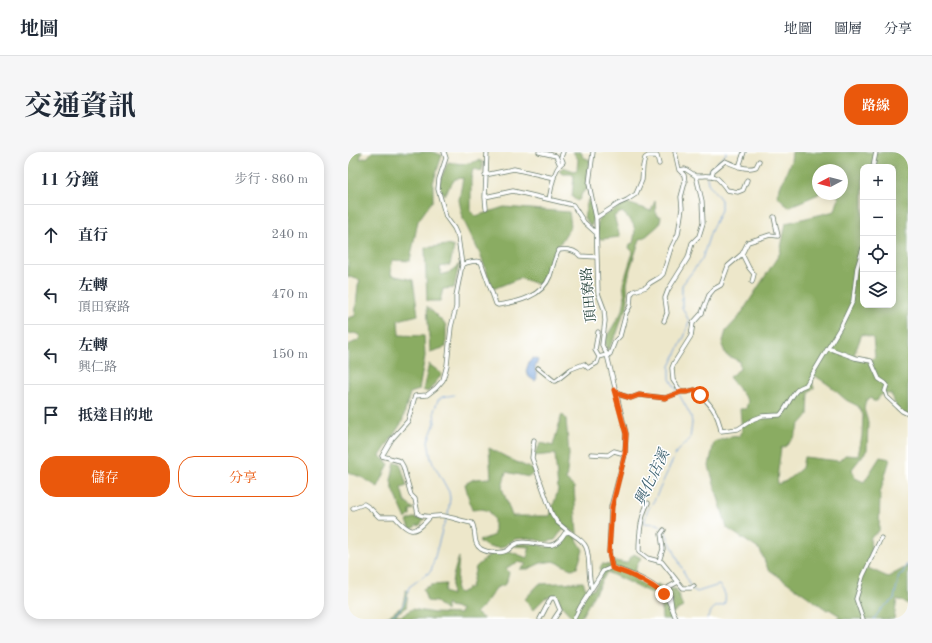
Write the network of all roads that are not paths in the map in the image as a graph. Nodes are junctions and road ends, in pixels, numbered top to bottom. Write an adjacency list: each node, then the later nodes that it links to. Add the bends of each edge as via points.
1 (444, 152): 29 (street, via 446,158 438,189 446,217 458,237)
2 (487, 152): 15 (street)
3 (539, 152): 12 (street, via 556,156)
4 (563, 152): 12 (street, via 563,162)
5 (593, 152): 24 (street, 頂田寮路, via 589,184)
6 (675, 152): 14 (street)
7 (744, 152): 13 (street)
8 (876, 152): 11 (street)
9 (760, 160): 13 (street, via 756,168)
10 (658, 164): 24 (street, via 657,156 645,158 642,180 636,194)
11 (874, 164)
12 (560, 165): 18 (street)
13 (739, 167): 17 (street, via 725,161 713,171)
14 (679, 170): 16 (street, via 685,169); 34 (street, via 684,175 684,182 678,234 663,274 646,287 634,291 620,336)
15 (485, 175): 18 (street, via 514,169); 20 (street)
16 (696, 176): 17 (street); 31 (street, via 704,223 699,236 692,243 688,258 668,290)
17 (712, 176): 19 (street, via 718,177 727,190 738,192 743,190)
18 (554, 178): 21 (street)
19 (747, 180)
20 (485, 196): 21 (street, via 513,191); 22 (street)
21 (549, 199): 25 (street, via 573,205 584,222)
22 (486, 208)
23 (774, 217): 26 (street, via 778,236 770,235 748,242)
24 (596, 218): 25 (street, 頂田寮路)
25 (595, 232): 27 (street, 頂田寮路)
26 (742, 254): 30 (street, via 748,268 754,274); 38 (street, via 728,266 721,284 709,295 702,314 693,323 691,336 674,363 673,380)
27 (597, 257): 29 (street, via 580,256 577,252 559,250 549,278 534,296 498,305 481,262); 34 (street, 頂田寮路, via 598,293 605,321 602,344)
28 (860, 258): 33 (street, via 853,301)
29 (462, 265): 45 (street, via 443,380 427,395 415,396 408,421 392,439 382,456 400,460 418,514)
30 (752, 282)
31 (664, 321)
32 (598, 332): 35 (street, via 596,350)
33 (828, 348): 38 (street, via 806,385 797,390 780,415 754,418 738,429 721,431 714,410 695,390); 39 (street, via 871,362 879,379 887,385 887,397)
34 (607, 355): 35 (street); 37 (street, 頂田寮路)
35 (599, 357): 36 (street, via 597,363 588,368 584,364 571,369 556,381)
36 (538, 368)
37 (614, 390): 38 (street, via 631,398 639,395 665,398); 42 (street, 頂田寮路, via 626,434)
38 (681, 392)
39 (908, 414)
40 (534, 440): 47 (street, via 532,458 552,514)
41 (591, 454): 42 (street, via 608,455 614,451)
42 (625, 454): 50 (street, 頂田寮路, via 612,507 609,552)
43 (648, 503): 49 (street, via 639,538 639,552 647,558)
44 (353, 508): 45 (street, via 364,504 379,517 395,517 402,525 413,530 420,528)
45 (430, 517): 47 (street, via 442,516 472,524 475,541 481,549 502,553 517,543 529,542 546,546 554,544)
46 (664, 530): 49 (street, via 661,534 663,549)
47 (569, 532): 53 (street, via 586,546)
48 (881, 538): 59 (street, via 863,576 856,599)
49 (659, 561): 51 (street)
50 (612, 568): 53 (street, via 603,571); 54 (street, via 651,584 664,594)
51 (678, 582): 52 (street, via 682,588); 54 (street, via 669,587)
52 (694, 586)
53 (592, 588): 57 (street)
54 (672, 609): 58 (street)
55 (540, 619): 56 (street, via 551,598 555,598 560,610)
56 (554, 619)
57 (574, 619)
58 (676, 619)
59 (863, 619)

